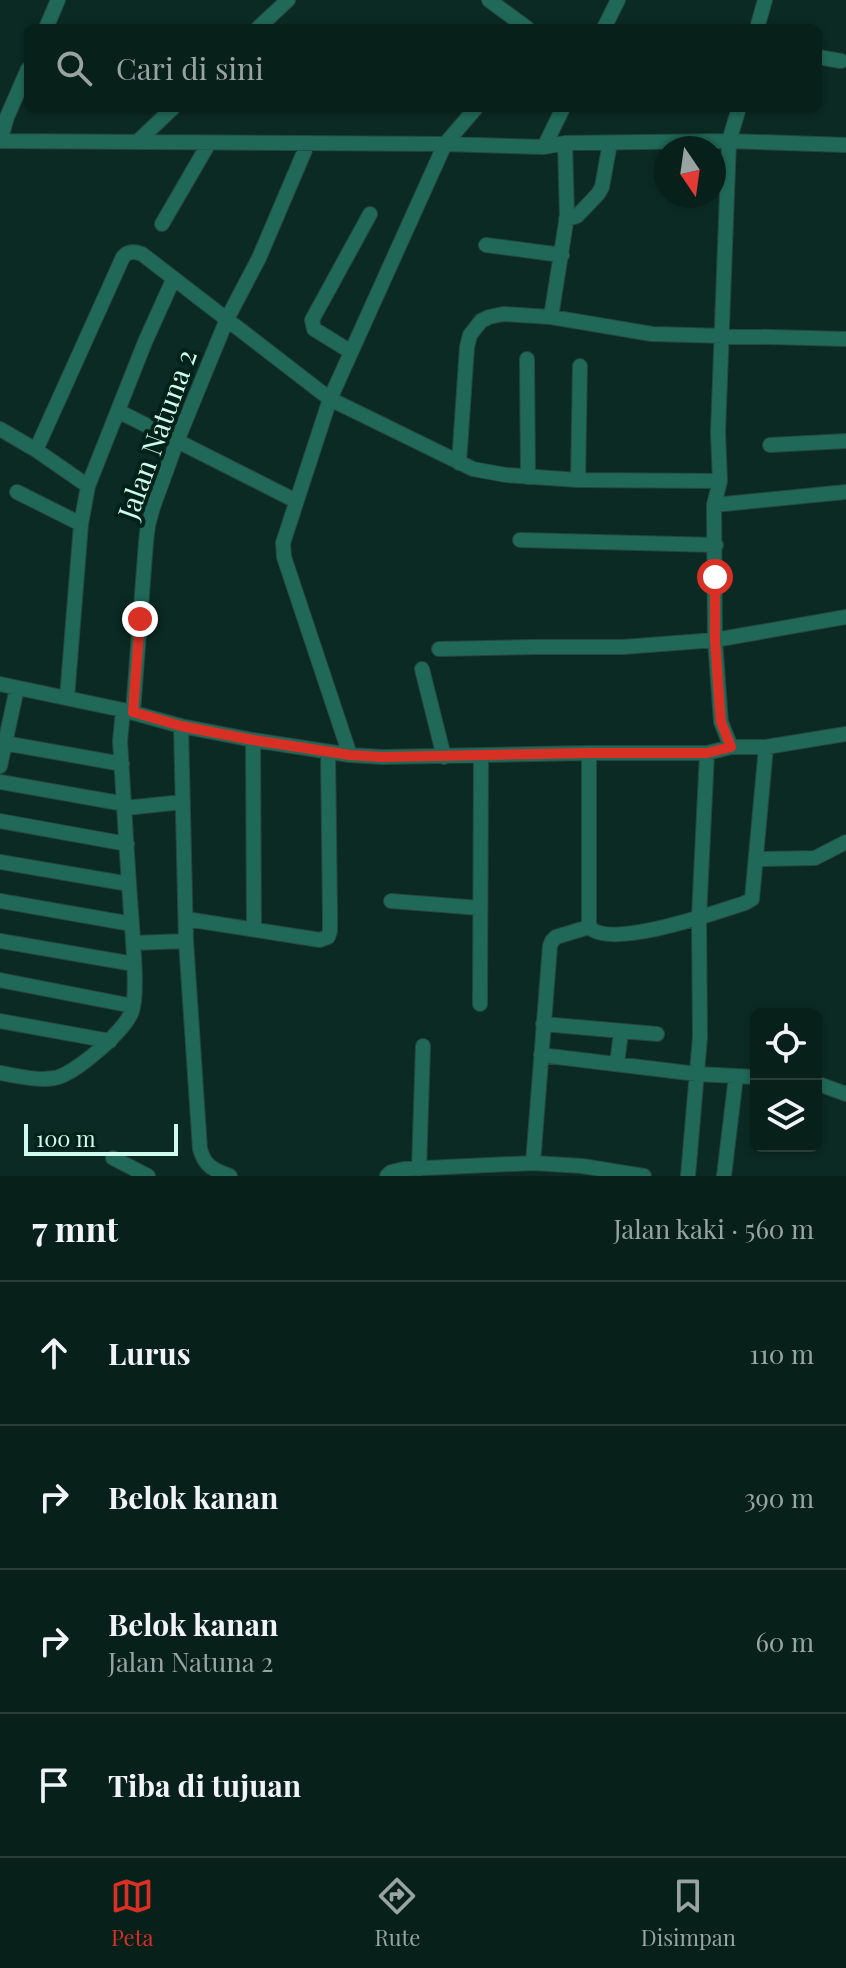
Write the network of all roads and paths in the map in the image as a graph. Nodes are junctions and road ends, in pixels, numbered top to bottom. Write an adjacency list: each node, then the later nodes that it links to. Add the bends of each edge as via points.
1 (58, 0): 6 (street)
2 (288, 0): 7 (street)
3 (489, 0): 8 (street)
4 (618, 0): 9 (street)
5 (765, 0): 10 (street)
6 (48, 24)
7 (262, 24)
8 (522, 24)
9 (606, 24)
10 (758, 24)
11 (822, 58): 12 (street)
12 (841, 61)
13 (24, 78): 18 (street)
14 (169, 112): 20 (street)
15 (473, 112): 25 (street)
16 (561, 112): 27 (street)
17 (735, 112): 19 (street)
18 (0, 141): 20 (street)
19 (729, 141): 24 (street); 26 (street); 36 (street)
20 (137, 142): 21 (street)
21 (209, 143): 22 (street); 30 (street)
22 (308, 143): 25 (street); 35 (street, Jalan Natuna 2)
23 (565, 143): 24 (street); 27 (street); 29 (street)
24 (610, 143): 29 (street, via 598,194 577,216)
25 (445, 144): 27 (street); 38 (street)
26 (846, 145)
27 (544, 147)
28 (370, 214): 38 (street, via 312,320 314,329)
29 (566, 219): 32 (street)
30 (162, 224)
31 (486, 245): 32 (street)
32 (562, 255): 34 (street)
33 (173, 280): 35 (street); 42 (street); 47 (street, via 142,254 123,257)
34 (551, 317): 36 (street, via 652,334); 48 (street, via 496,315 473,330 467,347)
35 (227, 319): 41 (street); 44 (street, Jalan Natuna 2)
36 (721, 336): 37 (street); 51 (street)
37 (846, 339)
38 (351, 352): 41 (street)
39 (527, 359): 49 (street)
40 (580, 366): 50 (street)
41 (330, 399): 48 (street); 55 (street)
42 (118, 411): 44 (street); 52 (street)
43 (0, 429): 47 (street)
44 (177, 441): 55 (street); 67 (street, Jalan Natuna 2, via 148,525)
45 (846, 441): 46 (street)
46 (770, 445)
47 (36, 450): 52 (street)
48 (459, 463): 49 (street)
49 (528, 477): 50 (street)
50 (578, 480): 51 (street)
51 (720, 481): 56 (street)
52 (88, 486): 57 (street)
53 (17, 492): 57 (street)
54 (846, 492): 56 (street)
55 (296, 501): 77 (street, via 284,557)
56 (714, 505): 59 (street)
57 (81, 524): 66 (street)
58 (520, 540): 59 (street)
59 (716, 545): 61 (street)
60 (846, 617): 61 (street)
61 (715, 640): 62 (street); 72 (street, via 721,722)
62 (439, 649)
63 (422, 669): 79 (street)
64 (0, 684): 65 (street)
65 (17, 688): 66 (street); 71 (street)
66 (67, 698): 67 (street)
67 (128, 711): 68 (street); 80 (street, Jalan Natuna 2, via 120,741)
68 (181, 726): 70 (street); 83 (street)
69 (846, 734): 73 (street)
70 (253, 740): 74 (street); 98 (street)
71 (4, 743): 80 (street); 81 (street)
72 (731, 747): 73 (street); 76 (street)
73 (766, 747): 88 (street)
74 (328, 752): 77 (street); 98 (street, via 329,934 320,940)
75 (589, 753): 76 (street); 78 (street); 97 (street)
76 (707, 753): 94 (street)
77 (350, 755): 79 (street)
78 (481, 756): 79 (street); 93 (street)
79 (444, 757)
80 (122, 764): 84 (street, Jalan Natuna 2)
81 (0, 766)
82 (0, 782): 84 (street)
83 (183, 802): 84 (street); 95 (street)
84 (125, 806): 87 (street, Jalan Natuna 2)
85 (0, 821): 87 (street)
86 (846, 842): 88 (street, via 815,858)
87 (127, 844): 90 (street, Jalan Natuna 2)
88 (757, 859): 94 (street, via 752,899)
89 (0, 862): 90 (street)
90 (129, 884): 96 (street, Jalan Natuna 2)
91 (0, 901): 96 (street)
92 (391, 901): 93 (street)
93 (480, 908): 104 (street)
94 (699, 917): 97 (street, via 634,933 597,933); 115 (street)
95 (186, 919): 98 (street); 100 (street)
96 (132, 924): 101 (street, Jalan Natuna 2)
97 (589, 927): 107 (street, via 551,943)
98 (254, 929)
99 (0, 941): 102 (street)
100 (186, 941): 101 (street); 125 (street, via 200,1149 206,1165)
101 (133, 943): 102 (street, Jalan Natuna 2)
102 (134, 964): 105 (street, Jalan Natuna 2)
103 (0, 980): 105 (street)
104 (480, 1004)
105 (133, 1006): 110 (street)
106 (0, 1021): 110 (street)
107 (543, 1024): 108 (street); 112 (street)
108 (621, 1031): 109 (street); 113 (street)
109 (657, 1034)
110 (110, 1041): 114 (street, via 60,1076 38,1079)
111 (423, 1046): 122 (street)
112 (541, 1055): 113 (street); 121 (street)
113 (617, 1064): 115 (street)
114 (0, 1073)
115 (697, 1074): 116 (street); 128 (street)
116 (736, 1076): 117 (street); 129 (street)
117 (750, 1077)
118 (822, 1085): 119 (street)
119 (846, 1094)
120 (113, 1158): 124 (street)
121 (533, 1163): 123 (street); 127 (street)
122 (419, 1169): 123 (street); 126 (street)
123 (452, 1171)
124 (148, 1176)
125 (230, 1176)
126 (387, 1176)
127 (644, 1176)
128 (688, 1176)
129 (724, 1176)

